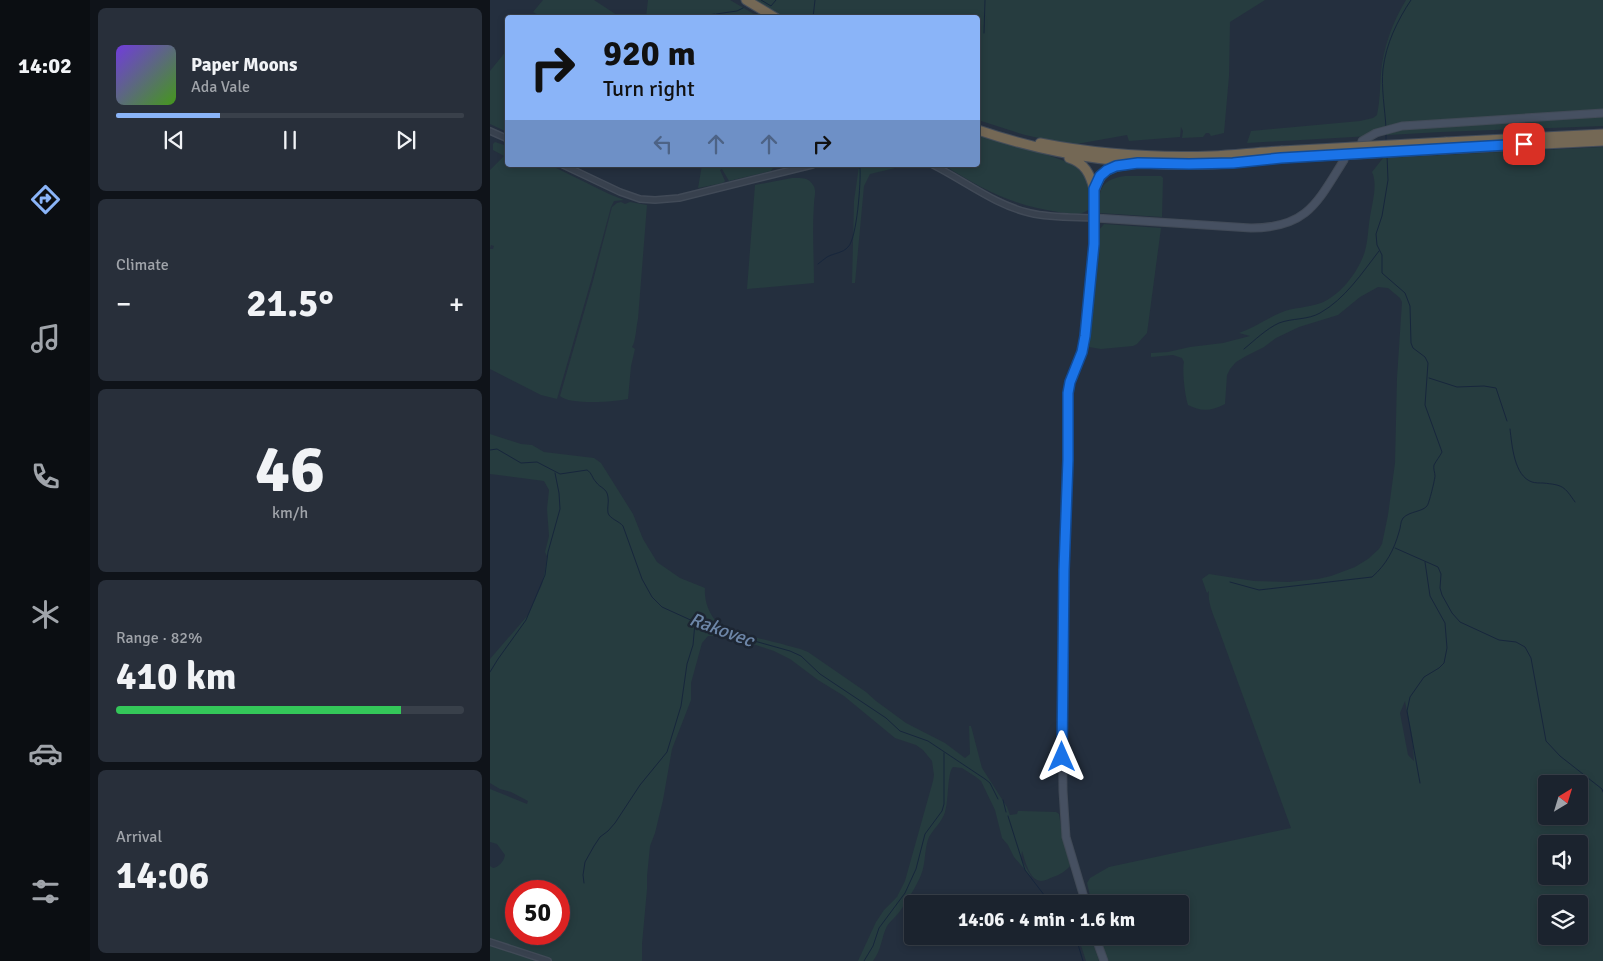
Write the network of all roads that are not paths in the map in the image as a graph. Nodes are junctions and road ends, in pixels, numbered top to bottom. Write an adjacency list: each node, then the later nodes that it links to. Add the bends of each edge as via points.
1 (738, 0): 3 (highway)
2 (746, 0): 4 (highway)
3 (762, 15)
4 (771, 15)
5 (1603, 113): 11 (main road, via 1402,126 1376,133)
6 (980, 126): 15 (highway, via 1042,143 1132,155)
7 (490, 131): 10 (street)
8 (980, 131): 14 (highway)
9 (1603, 134): 13 (highway)
10 (505, 138)
11 (1362, 141)
12 (1603, 141): 13 (highway)
13 (1446, 145): 15 (highway, bridge)
14 (1048, 150): 17 (highway); 21 (highway, via 1080,162 1090,174)
15 (1281, 154): 17 (highway, via 1212,164)
16 (1344, 160): 22 (main road, via 1314,205 1298,218 1276,226 1251,228)
17 (1138, 163): 21 (highway, via 1107,170)
18 (567, 167): 19 (street, via 629,196 655,200 679,198)
19 (804, 167)
20 (937, 167): 22 (street, via 1017,209 1047,216)
21 (1094, 189): 22 (main road)
22 (1095, 218): 23 (main road, via 1085,336 1068,393 1064,570 1062,768 1065,826)
23 (1083, 895)
24 (490, 942): 26 (street)
25 (1098, 945): 27 (main road)
26 (548, 961)
27 (1104, 961)

